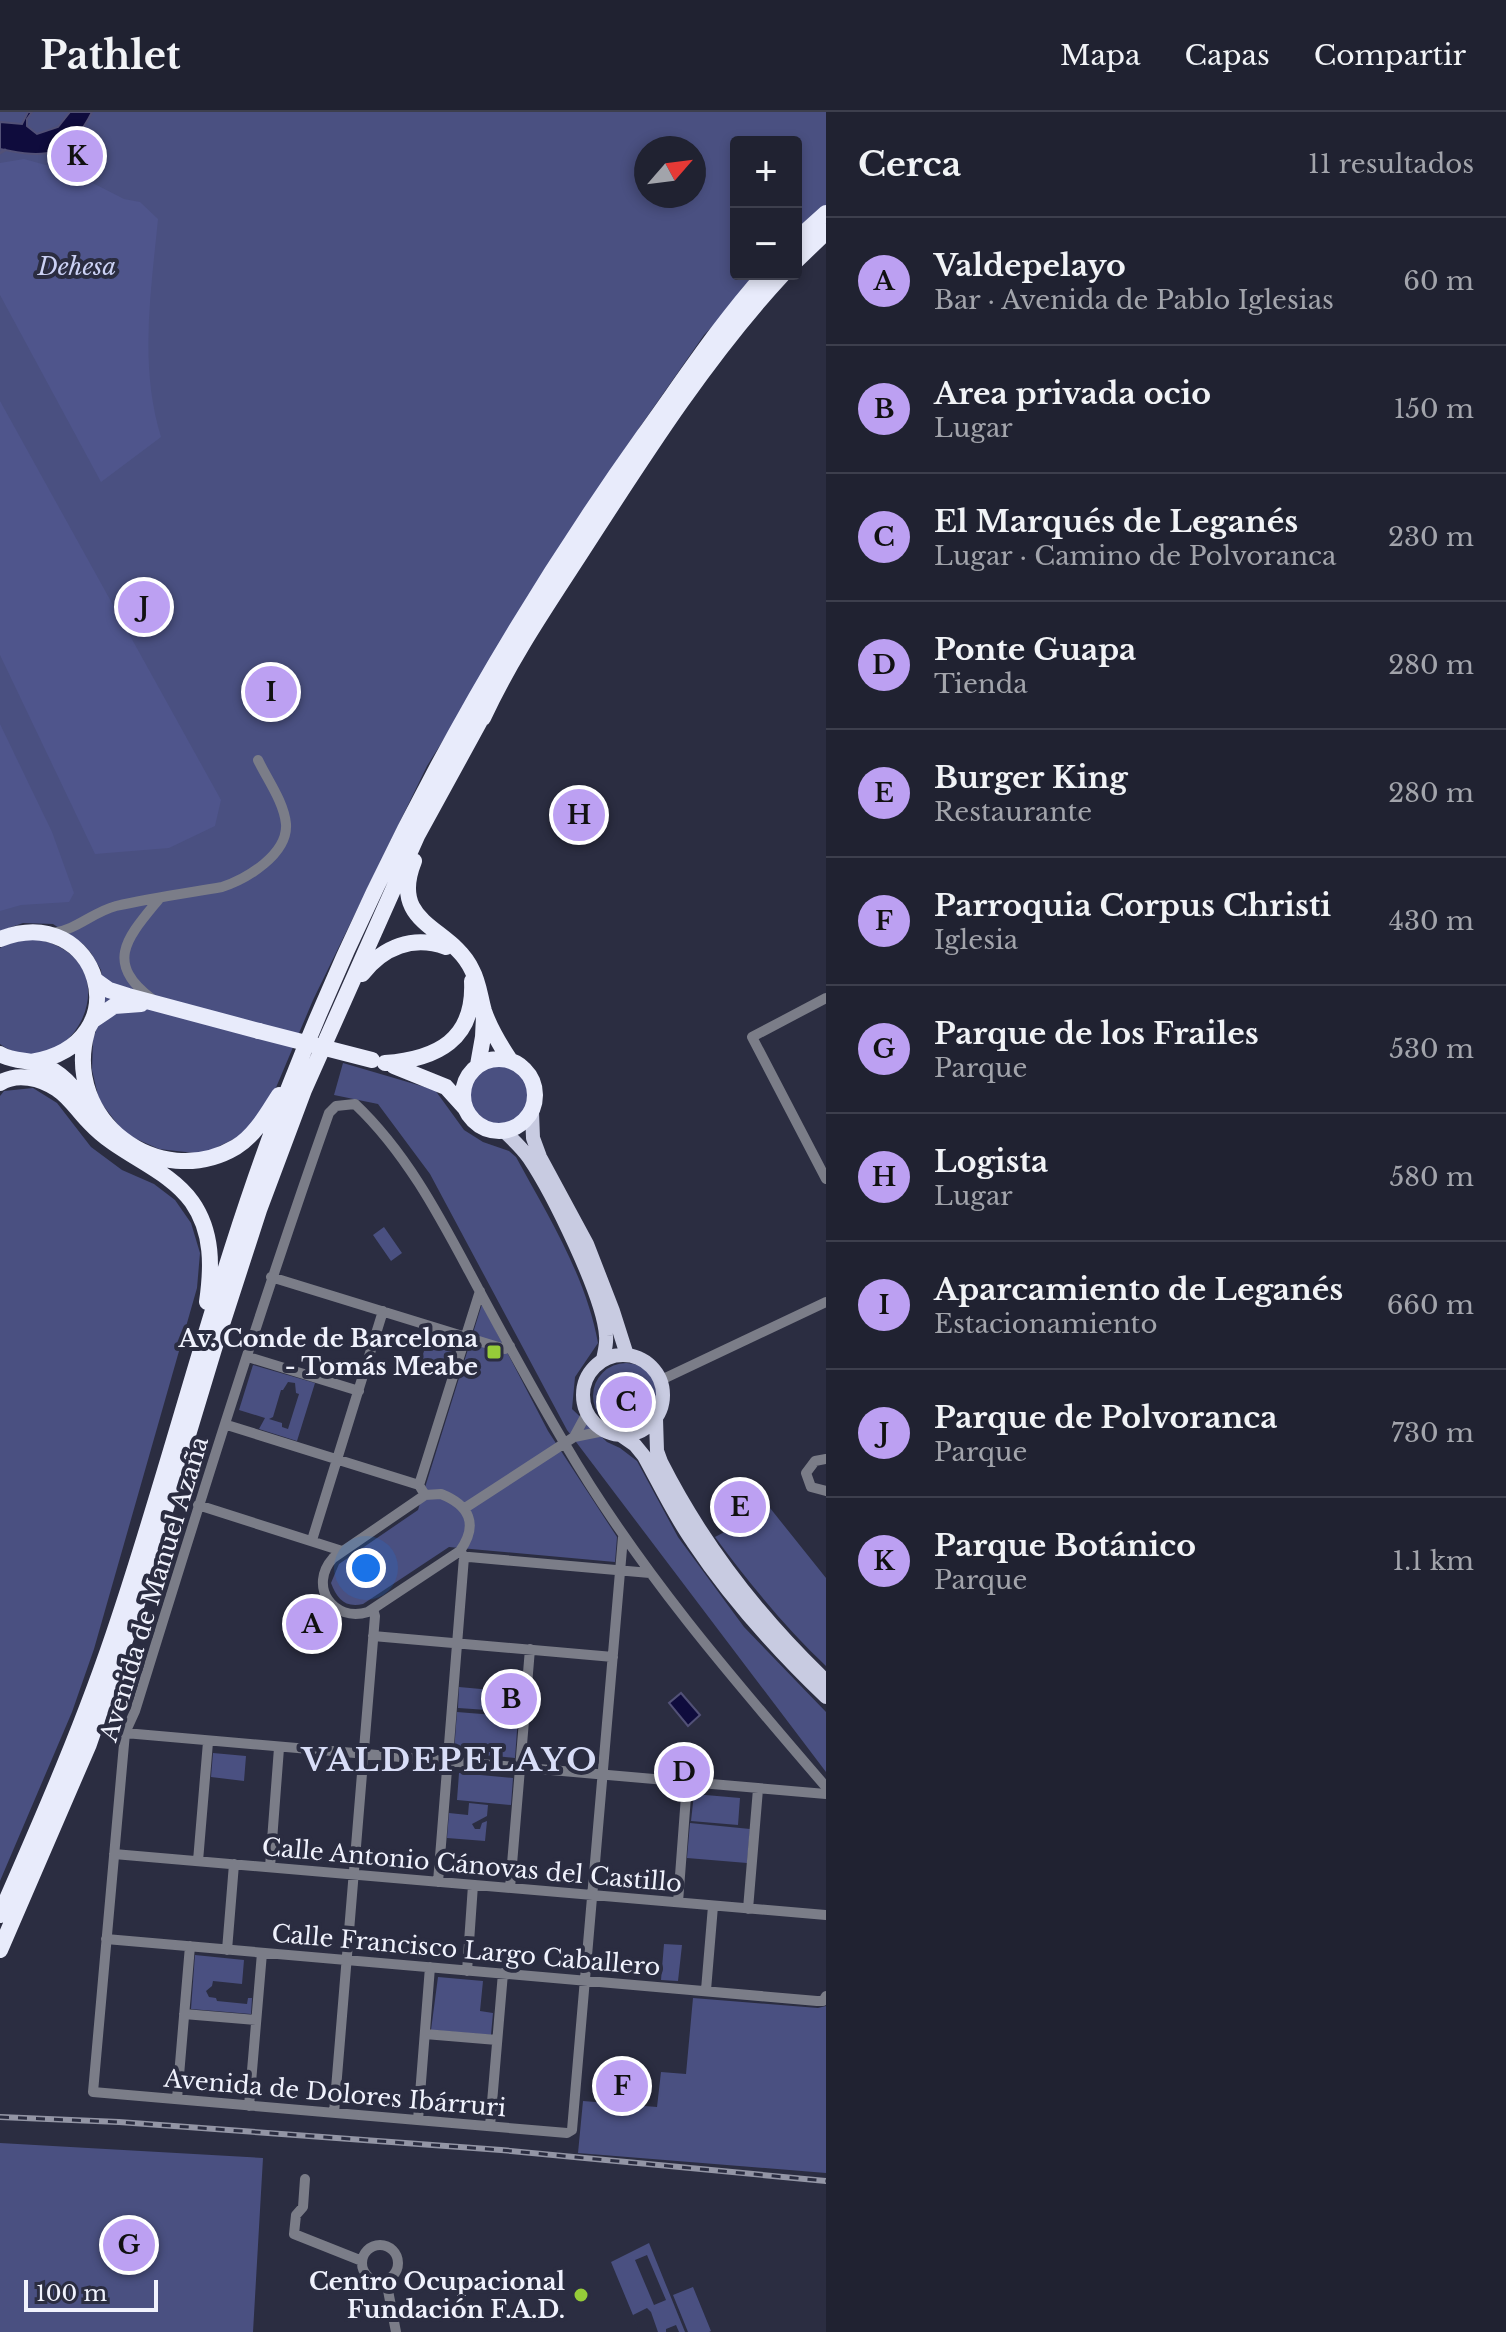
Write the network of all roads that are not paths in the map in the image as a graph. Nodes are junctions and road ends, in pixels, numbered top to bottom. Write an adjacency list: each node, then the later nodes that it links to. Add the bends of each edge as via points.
1 (826, 213): 3 (highway)
2 (826, 232): 4 (highway)
3 (802, 235)
4 (802, 255)
5 (760, 280): 15 (highway, via 617,473 526,612 405,830)
6 (778, 280): 7 (highway, via 723,346 629,479)
7 (486, 710): 13 (highway, via 412,865 408,888 413,910); 30 (highway, via 417,836)
8 (258, 760): 9 (street, via 283,811 286,826 278,847 233,883)
9 (159, 899): 10 (street); 19 (street, via 126,943 123,963 131,981)
10 (95, 913): 11 (street); 14 (street, via 79,933)
11 (51, 934): 12 (highway, via 33,931); 14 (highway)
12 (0, 939)
13 (457, 950): 16 (highway); 30 (highway, via 418,941 375,959 362,973)
14 (83, 955): 17 (highway)
15 (342, 964): 21 (highway, via 324,990 280,1094 263,1119 239,1145 197,1161 147,1155 119,1136 100,1114 85,1088 81,1053); 41 (highway, via 289,1086)
16 (472, 967): 20 (highway); 25 (highway, via 469,1011 449,1044 414,1061)
17 (95, 980): 19 (highway, via 109,990); 21 (highway)
18 (826, 998): 35 (street, via 752,1037)
19 (162, 1004): 21 (highway, via 122,1004 106,1010); 25 (highway, bridge)
20 (484, 1011): 23 (highway); 26 (highway)
21 (90, 1027): 24 (highway, via 72,1048 53,1059)
22 (0, 1054): 24 (highway)
23 (510, 1060): 26 (highway, via 499,1058); 32 (highway, via 533,1081)
24 (27, 1062): 27 (highway); 34 (highway, via 59,1073 74,1087)
25 (379, 1062): 28 (highway)
26 (475, 1068): 28 (highway, via 455,1074); 31 (highway, via 463,1089)
27 (0, 1072)
28 (414, 1072): 31 (highway, via 446,1087)
29 (0, 1083): 34 (highway, via 19,1076 57,1088)
30 (304, 1090): 101 (highway, via 259,1210 89,1744)
31 (466, 1109): 33 (highway, via 481,1127)
32 (532, 1112): 33 (highway); 43 (main road, via 540,1157 587,1244)
33 (504, 1131): 45 (main road, via 532,1162 578,1253 602,1314)
34 (112, 1142): 41 (highway, via 182,1189 202,1221 212,1268)
35 (826, 1179)
36 (271, 1277): 37 (street, Avenida de Manuel Azaña, via 329,1113 336,1106 355,1104 414,1175); 39 (street); 44 (street, Avenida de Manuel Azaña)
37 (480, 1291): 40 (street); 42 (street)
38 (826, 1302): 46 (street)
39 (383, 1311): 40 (street); 47 (street)
40 (465, 1335): 42 (street, via 505,1349); 56 (street)
41 (201, 1346): 97 (highway, via 96,1685)
42 (510, 1346): 53 (street)
43 (627, 1355): 45 (main road); 46 (main road, via 647,1363)
44 (248, 1357): 47 (street); 50 (street, Avenida de Manuel Azaña)
45 (603, 1360): 48 (main road, via 583,1390)
46 (661, 1380): 49 (main road, via 663,1401)
47 (359, 1391): 55 (street)
48 (587, 1413): 51 (main road); 53 (street)
49 (656, 1419): 52 (main road, via 646,1429); 72 (main road, via 661,1462 704,1537 763,1617)
50 (227, 1425): 55 (street); 59 (street, Avenida de Manuel Azaña)
51 (604, 1431): 52 (main road); 53 (street)
52 (622, 1436): 73 (main road, via 644,1456 691,1540 730,1593)
53 (569, 1440): 60 (street); 61 (street)
54 (826, 1459): 57 (street, via 815,1461 806,1473 811,1487)
55 (337, 1460): 56 (street); 62 (street)
56 (419, 1485): 58 (street)
57 (826, 1491)
58 (425, 1495): 60 (street, via 441,1494); 63 (street)
59 (198, 1505): 62 (street); 74 (street, Avenida de Manuel Azaña)
60 (465, 1508): 64 (street, via 470,1526)
61 (623, 1537): 65 (street); 66 (street)
62 (312, 1540): 63 (street)
63 (342, 1551): 67 (street, via 326,1566 325,1597 344,1612 359,1615)
64 (462, 1554): 65 (street); 67 (street); 69 (street)
65 (620, 1570): 66 (street); 71 (street)
66 (650, 1573): 82 (street)
67 (373, 1609): 68 (street)
68 (373, 1636): 69 (street); 77 (street)
69 (457, 1643): 70 (street); 78 (street)
70 (530, 1649): 71 (street); 79 (street)
71 (613, 1657): 80 (street)
72 (826, 1681)
73 (826, 1697)
74 (125, 1733): 75 (street); 85 (street, Avenida de Manuel Azaña)
75 (208, 1742): 76 (street); 86 (street)
76 (279, 1748): 77 (street); 88 (street)
77 (363, 1755): 78 (street); 89 (street)
78 (448, 1762): 79 (street); 90 (street)
79 (519, 1769): 80 (street); 92 (street)
80 (603, 1776): 81 (street); 93 (street)
81 (687, 1783): 83 (street); 94 (street)
82 (826, 1787)
83 (758, 1789): 84 (street); 96 (street)
84 (826, 1794)
85 (114, 1854): 86 (street, Calle Antonio Cánovas del Castillo); 99 (street, Avenida de Manuel Azaña)
86 (198, 1861): 87 (street, Calle Antonio Cánovas del Castillo)
87 (234, 1864): 88 (street, Calle Antonio Cánovas del Castillo); 102 (street)
88 (270, 1867): 89 (street, Calle Antonio Cánovas del Castillo)
89 (353, 1875): 90 (street, Calle Antonio Cánovas del Castillo); 104 (street)
90 (438, 1882): 91 (street, Calle Antonio Cánovas del Castillo)
91 (473, 1885): 92 (street, Calle Antonio Cánovas del Castillo); 106 (street)
92 (510, 1888): 93 (street, Calle Antonio Cánovas del Castillo)
93 (593, 1895): 94 (street, Calle Antonio Cánovas del Castillo); 108 (street)
94 (678, 1902): 95 (street, Calle Antonio Cánovas del Castillo)
95 (713, 1906): 96 (street, Calle Antonio Cánovas del Castillo); 109 (street)
96 (748, 1909): 98 (street, Calle Antonio Cánovas del Castillo)
97 (0, 1915)
98 (826, 1915)
99 (106, 1939): 100 (street, Calle Francisco Largo Caballero); 115 (street, Avenida de Manuel Azaña)
100 (190, 1946): 102 (street, Calle Francisco Largo Caballero); 111 (street)
101 (0, 1950)
102 (227, 1950): 103 (street, Calle Francisco Largo Caballero)
103 (262, 1953): 104 (street, Calle Francisco Largo Caballero); 112 (street)
104 (346, 1960): 105 (street, Calle Francisco Largo Caballero); 118 (street)
105 (430, 1967): 106 (street, Calle Francisco Largo Caballero); 113 (street)
106 (467, 1971): 107 (street, Calle Francisco Largo Caballero)
107 (503, 1973): 108 (street, Calle Francisco Largo Caballero); 114 (street)
108 (586, 1981): 109 (street, Calle Francisco Largo Caballero); 120 (street, Avenida de Dolores Ibárruri, via 572,2130)
109 (706, 1990): 110 (street, Calle Francisco Largo Caballero)
110 (824, 1998)
111 (184, 2014): 112 (street); 116 (street)
112 (256, 2020): 117 (street)
113 (425, 2034): 114 (street); 119 (street)
114 (497, 2040): 120 (street)
115 (93, 2092): 116 (street, Avenida de Dolores Ibárruri)
116 (177, 2099): 117 (street, Avenida de Dolores Ibárruri)
117 (249, 2106): 118 (street, Avenida de Dolores Ibárruri)
118 (334, 2113): 119 (street, Avenida de Dolores Ibárruri)
119 (418, 2120): 120 (street, Avenida de Dolores Ibárruri)
120 (490, 2126)
121 (305, 2179): 122 (street, via 294,2234)
122 (362, 2261): 123 (street, via 369,2277); 123 (street, via 375,2246 389,2248 397,2264)
123 (386, 2280): 124 (street)
124 (396, 2332)

